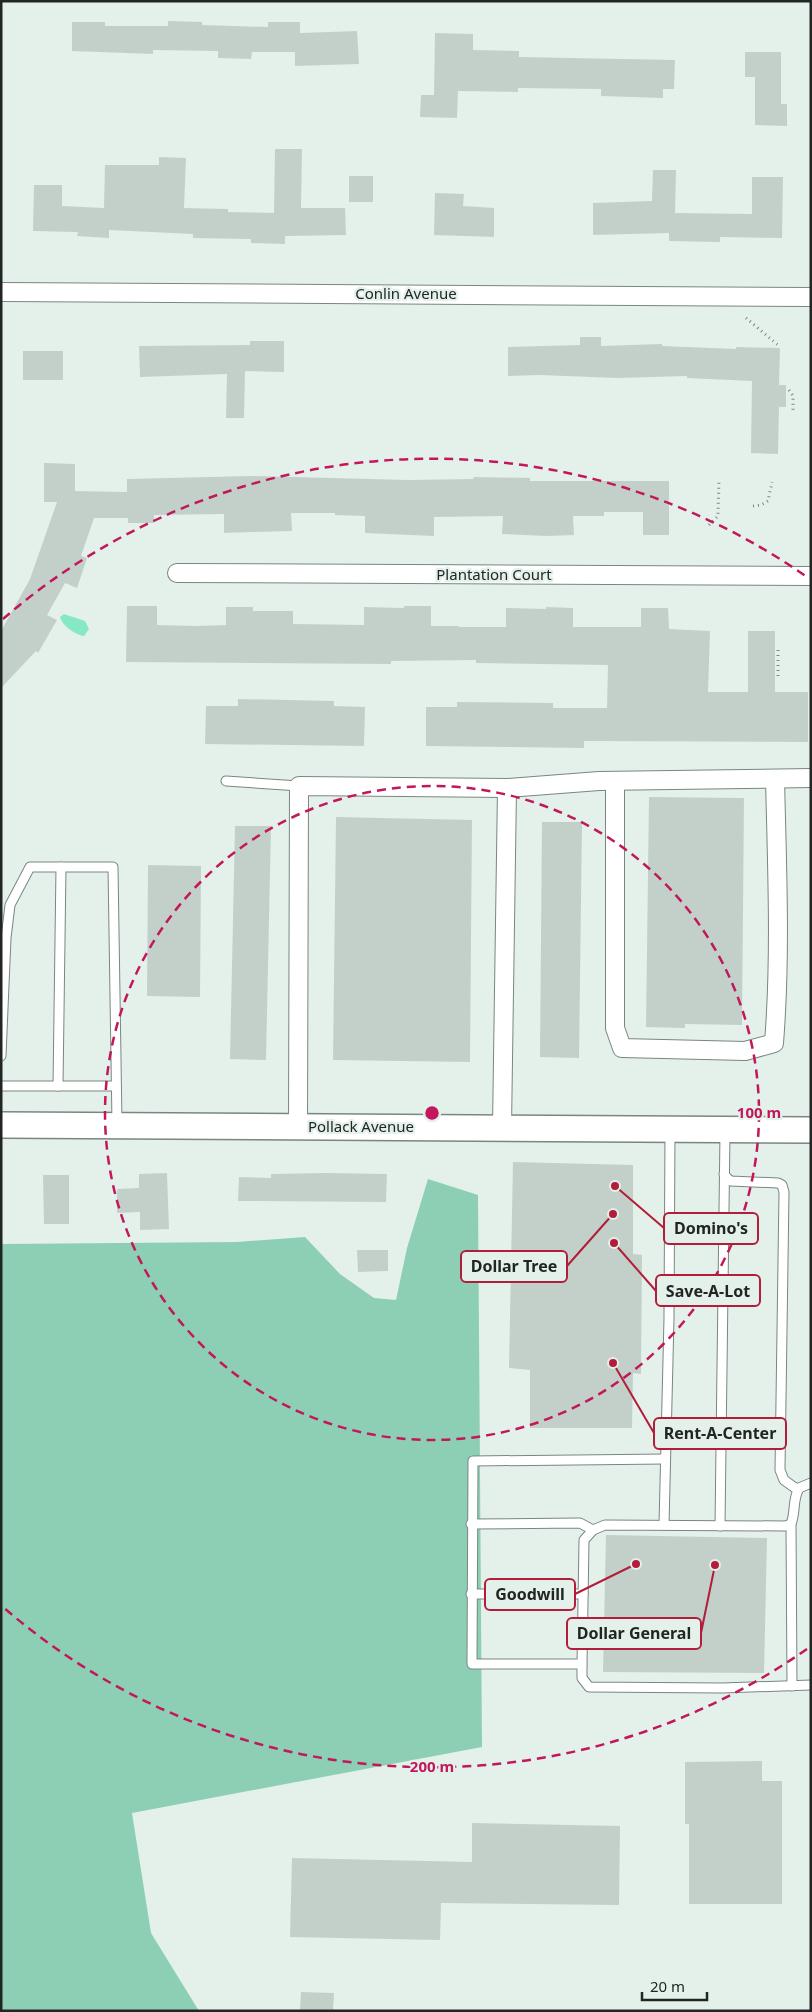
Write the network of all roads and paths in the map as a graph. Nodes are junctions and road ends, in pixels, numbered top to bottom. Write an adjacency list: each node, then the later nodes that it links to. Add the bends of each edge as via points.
1 (1, 292): 2 (street, Conlin Avenue)
2 (811, 296)
3 (746, 318): 4 (path)
4 (778, 345)
5 (789, 390): 6 (path, via 793,396)
6 (793, 412)
7 (719, 481): 10 (path, via 718,516)
8 (772, 482): 9 (path, via 768,501)
9 (753, 506)
10 (710, 526)
11 (177, 573): 12 (street, Plantation Court)
12 (811, 576)
13 (778, 650): 14 (path)
14 (778, 677)
15 (811, 778): 16 (street)
16 (775, 779): 18 (street); 18 (street, via 774,1043 745,1051 622,1048 615,1028)
17 (226, 781): 19 (lane)
18 (615, 781): 20 (street)
19 (299, 786): 20 (street); 28 (street)
20 (506, 788): 29 (street)
21 (61, 867): 22 (lane, via 30,867 10,905); 24 (lane); 25 (lane, via 112,867)
22 (1, 1056)
23 (1, 1086): 24 (lane)
24 (58, 1086): 25 (lane)
25 (116, 1086): 27 (lane)
26 (1, 1125): 27 (street, Pollack Avenue)
27 (116, 1126): 28 (street, Pollack Avenue)
28 (298, 1127): 29 (street, Pollack Avenue)
29 (502, 1127): 30 (street, Pollack Avenue)
30 (670, 1129): 31 (street, Pollack Avenue); 34 (lane)
31 (726, 1129): 32 (street, Pollack Avenue); 33 (lane)
32 (811, 1130)
33 (724, 1174): 36 (lane, via 731,1181 778,1183 784,1192 780,1470 784,1480); 40 (lane)
34 (666, 1459): 37 (lane, via 473,1461); 39 (lane)
35 (811, 1483): 36 (lane)
36 (798, 1490): 38 (lane, via 794,1496)
37 (472, 1524): 41 (lane, via 580,1523); 42 (lane)
38 (790, 1524): 40 (lane, via 775,1527); 45 (lane)
39 (664, 1525): 40 (lane); 41 (lane, via 605,1525)
40 (720, 1526)
41 (593, 1530): 43 (lane, via 584,1540)
42 (472, 1594): 43 (lane); 44 (lane, via 472,1664)
43 (583, 1594): 44 (lane)
44 (582, 1664): 45 (lane, via 582,1678 589,1687)
45 (792, 1686): 46 (lane)
46 (811, 1686)

